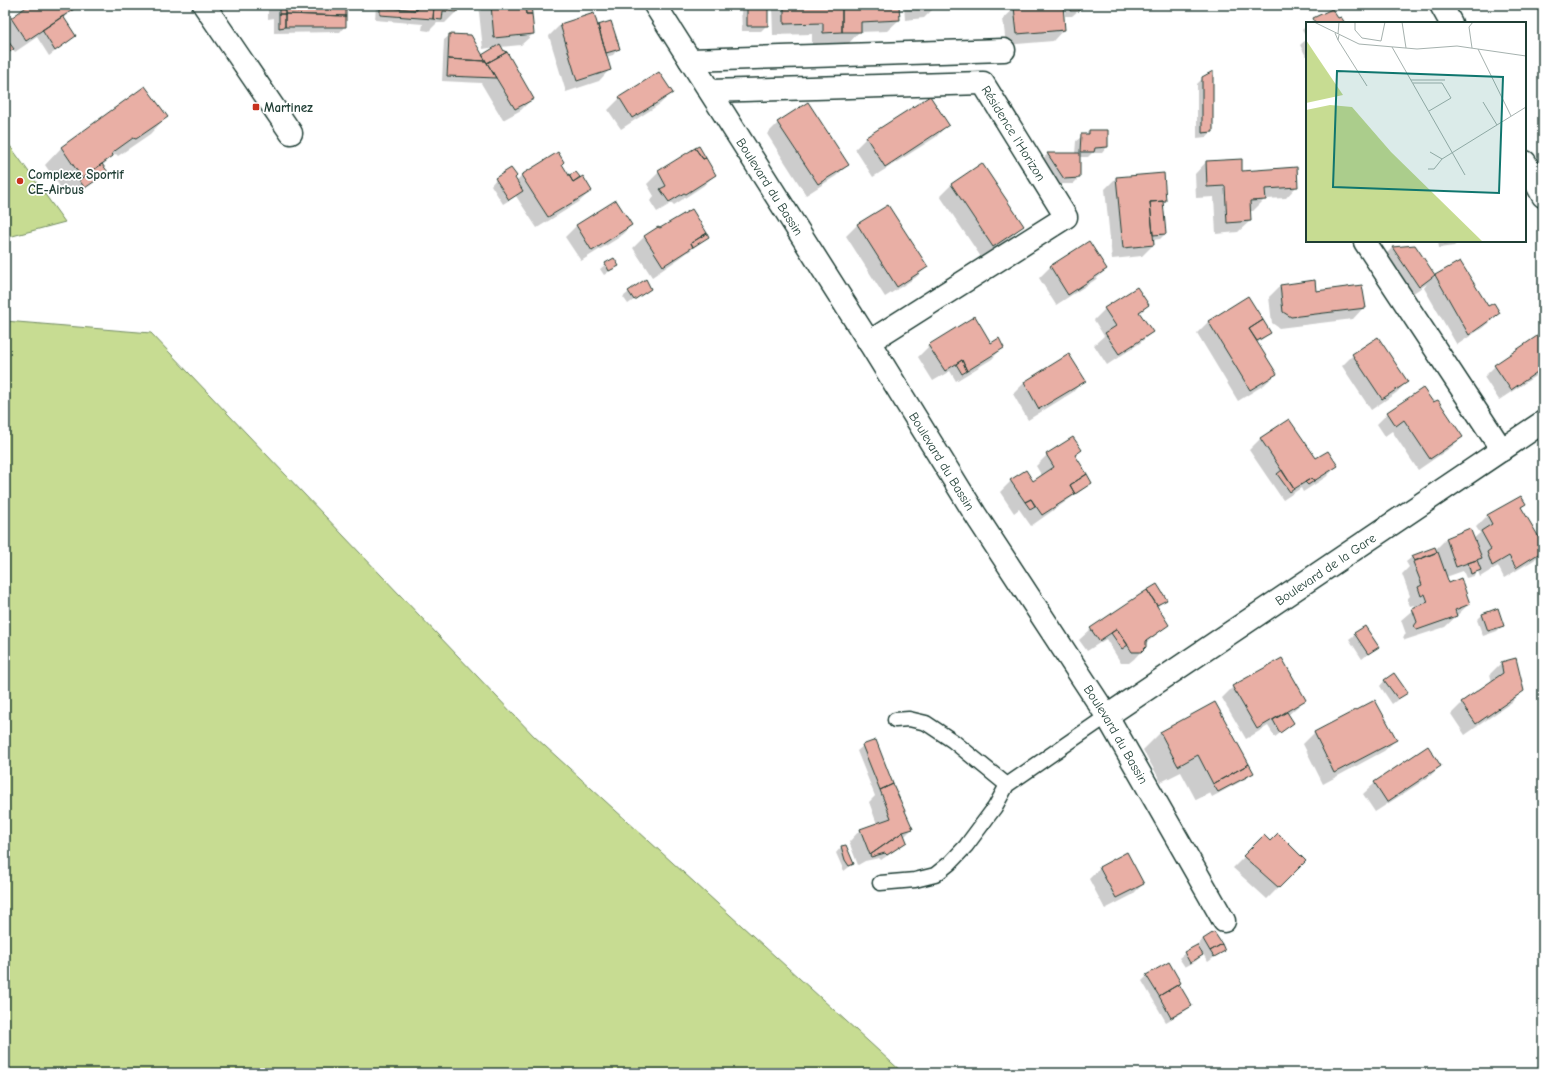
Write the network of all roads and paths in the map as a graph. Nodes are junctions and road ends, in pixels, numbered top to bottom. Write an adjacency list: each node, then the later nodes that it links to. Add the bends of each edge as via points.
1 (204, 5): 8 (street)
2 (655, 5): 6 (street, Boulevard du Bassin)
3 (1442, 5): 4 (street)
4 (1450, 22)
5 (1004, 50): 6 (street)
6 (690, 60): 7 (street, Boulevard du Bassin)
7 (710, 91): 12 (street, Boulevard du Bassin); 12 (street, Résidence l'Horizon, via 983,83 1066,217)
8 (291, 133)
9 (1526, 164): 10 (street)
10 (1543, 196)
11 (1365, 242): 14 (street)
12 (869, 342): 15 (street, Boulevard du Bassin, via 975,514)
13 (1543, 422): 14 (street, Boulevard de la Gare)
14 (1502, 450): 15 (street, Boulevard de la Gare)
15 (1107, 716): 17 (lane); 19 (street, Boulevard du Bassin)
16 (895, 720): 17 (lane, via 909,719 926,723 953,741)
17 (1007, 785): 18 (lane, via 995,807 966,846 935,875 915,880)
18 (880, 883)
19 (1224, 921)

